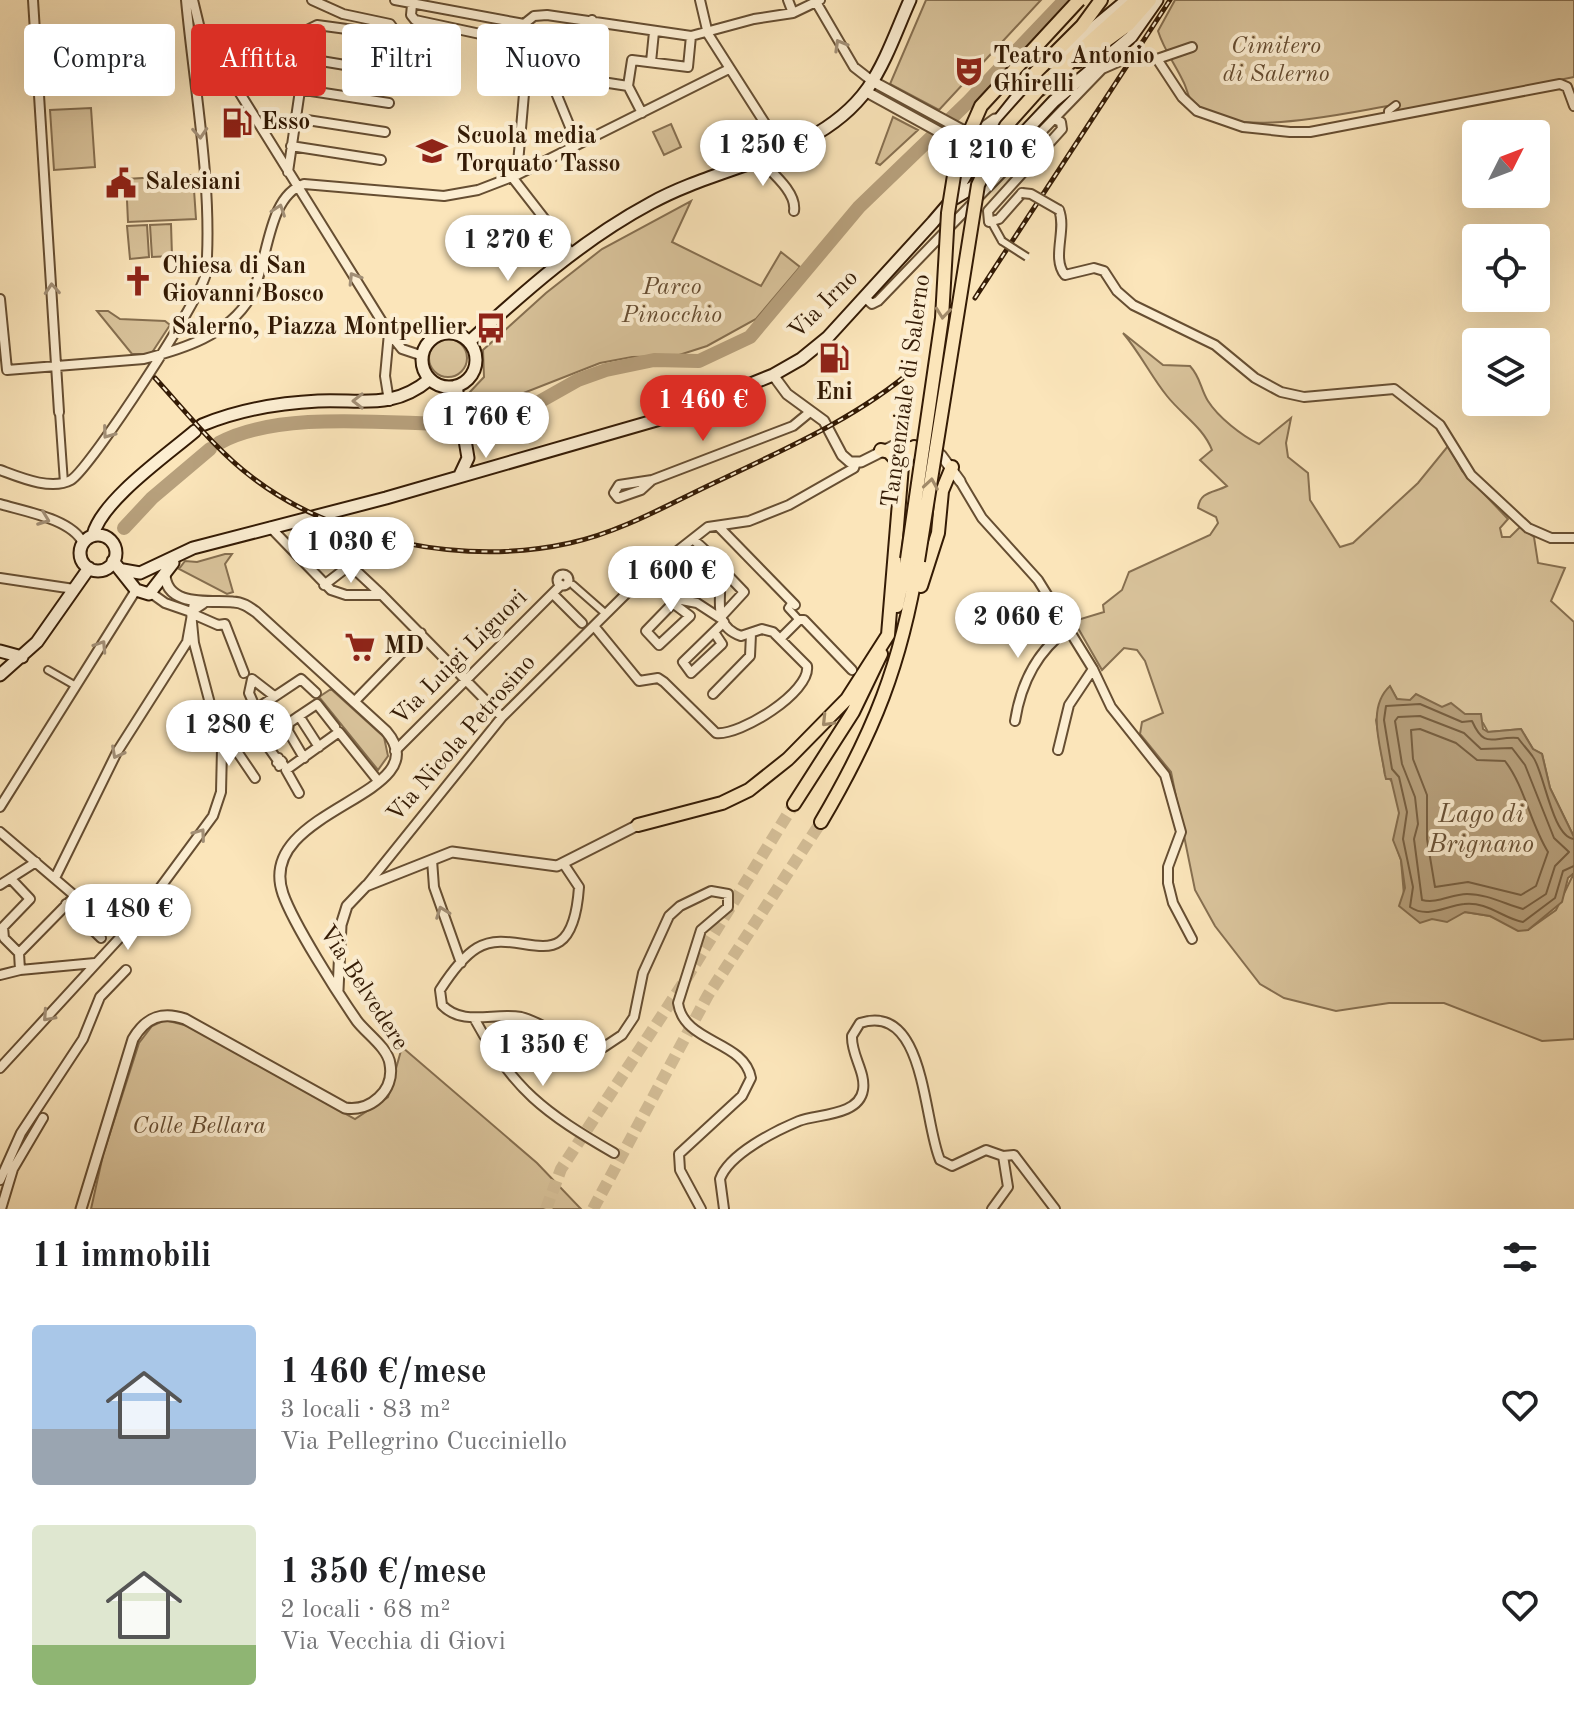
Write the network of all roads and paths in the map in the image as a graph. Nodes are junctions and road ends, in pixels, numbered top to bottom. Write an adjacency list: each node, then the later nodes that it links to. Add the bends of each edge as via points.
1 (33, 0): 78 (street, one-way to 1)
2 (186, 0): 27 (street)
3 (193, 0): 19 (street)
4 (312, 0): 22 (street, via 393,28 379,34)
5 (395, 0): 16 (street)
6 (700, 0): 25 (street)
7 (788, 0): 17 (street)
8 (910, 0): 35 (main road)
9 (1079, 0): 106 (highway, Tangenziale di Salerno, one-way to 106, bridge, via 988,97 973,118 956,163)
10 (1101, 0): 33 (highway)
11 (1127, 0): 33 (main road, Via Irno)
12 (1138, 0): 33 (highway)
13 (1150, 0): 33 (highway, via 1117,33)
14 (1157, 0): 50 (main road, Via Irno, via 1131,37)
15 (818, 1): 17 (street); 35 (street, one-way to 15)
16 (412, 5): 20 (street); 24 (street, via 415,20)
17 (793, 13): 25 (street)
18 (592, 20): 20 (street, via 540,14); 21 (street); 23 (street)
19 (198, 24)
20 (524, 24)
21 (591, 24)
22 (326, 26)
23 (654, 32): 26 (street); 30 (street)
24 (477, 33)
25 (708, 34): 26 (street); 31 (street)
26 (691, 36): 30 (street, via 688,67)
27 (191, 39)
28 (1192, 47): 29 (street)
29 (1157, 59): 47 (street, via 1190,107 1243,127 1310,132); 49 (street, via 1127,58 1102,69)
30 (651, 62): 34 (street, via 632,60)
31 (729, 69): 46 (street); 51 (street)
32 (609, 83): 34 (street)
33 (1034, 84): 43 (main road, Via Irno); 106 (highway, Tangenziale di Salerno, one-way to 33, bridge, via 978,185 1006,126)
34 (628, 86): 46 (street)
35 (868, 86): 43 (street, via 886,89 962,130 979,131); 53 (street, via 879,99); 58 (main road, via 822,131)
36 (326, 93): 42 (street)
37 (197, 96): 72 (street, one-way to 72, via 206,276)
38 (241, 96): 61 (street)
39 (297, 96): 48 (street)
40 (523, 96): 62 (street)
41 (555, 96): 54 (street)
42 (389, 103)
43 (1012, 103): 50 (main road, via 1015,120); 56 (main road, Via Irno)
44 (1396, 105): 47 (street)
45 (1574, 106): 47 (street, via 1567,87 1560,84)
46 (642, 113): 54 (street)
47 (1388, 117)
48 (294, 118): 52 (street); 55 (street)
49 (1054, 119): 66 (street, via 1062,129 988,211); 69 (street, via 878,301 872,304)
50 (1034, 123): 57 (main road, Via Irno)
51 (768, 128)
52 (385, 132)
53 (961, 143): 56 (street); 60 (street)
54 (577, 144): 62 (street)
55 (291, 146): 59 (street); 61 (street)
56 (978, 153): 57 (street, via 990,158); 60 (main road, Via Irno)
57 (1005, 153): 64 (main road, Via Irno, via 973,187)
58 (759, 159): 65 (street, via 789,192); 67 (main road, via 652,202)
59 (381, 160)
60 (972, 167): 64 (main road, Via Irno)
61 (288, 172): 63 (street)
62 (514, 176): 63 (street, via 444,196); 67 (street)
63 (297, 186): 71 (street, one-way to 63); 74 (street, one-way to 63, via 204,340 243,307 279,205)
64 (951, 201): 69 (main road, Via Irno)
65 (794, 211)
66 (992, 223): 68 (street, bridge, via 1002,241); 102 (street, bridge, via 1022,193 1059,210 1063,274 1104,271 1133,305 1215,345 1255,378 1287,394 1394,389 1440,425 1471,475 1528,528 1551,538)
67 (571, 253): 73 (main road)
68 (1027, 260)
69 (864, 297): 80 (main road, Via Irno, via 814,350)
70 (0, 299): 78 (street, via 5,366 11,371)
71 (389, 333): 76 (street, via 402,349); 83 (street)
72 (172, 335): 74 (street); 75 (street)
73 (469, 342): 76 (main road, via 443,334 430,342); 82 (main road, via 475,364 469,378)
74 (171, 350): 75 (street)
75 (158, 356): 77 (street); 79 (street)
76 (423, 356): 81 (main road)
77 (144, 359): 78 (street); 79 (street)
78 (56, 367): 84 (street)
79 (151, 367): 97 (street, one-way to 97, via 80,472)
80 (773, 375): 85 (street); 90 (main road, Via Irno, via 674,415)
81 (430, 379): 82 (main road); 83 (main road)
82 (456, 386): 88 (main road)
83 (389, 401): 103 (main road, one-way to 103, via 291,404 225,416 199,428 122,496)
84 (59, 412): 97 (street)
85 (810, 412): 89 (street, via 829,426 842,455); 95 (street, via 793,426)
86 (914, 447): 87 (street); 91 (highway); 92 (street, via 941,455)
87 (881, 450): 89 (street); 91 (highway)
88 (468, 458): 90 (main road); 94 (main road)
89 (856, 462): 101 (street, Via Nicola Petrosino, via 789,505)
90 (489, 466): 94 (main road, Via Irno)
91 (902, 466): 132 (highway)
92 (952, 467): 96 (street); 98 (highway)
93 (0, 470): 97 (street, via 27,480)
94 (460, 475): 100 (main road, Via Irno)
95 (652, 480)
96 (960, 481): 98 (highway); 128 (street, via 982,518 1038,580)
97 (64, 483)
98 (944, 485): 136 (highway, via 938,533)
99 (0, 504): 103 (street, one-way to 103)
100 (269, 526): 105 (main road, Via Irno); 114 (street)
101 (719, 527): 104 (street, Via Nicola Petrosino); 121 (street)
102 (1574, 538)
103 (88, 539): 107 (main road, via 103,536 112,542); 109 (main road, via 81,560)
104 (693, 539): 108 (street); 112 (street, Via Nicola Petrosino)
105 (193, 548): 110 (main road, Via Irno); 111 (main road, Via Irno, via 143,572)
106 (913, 560): 132 (highway, Tangenziale di Salerno); 136 (highway, Tangenziale di Salerno)
107 (113, 561): 109 (main road, via 105,569); 111 (main road)
108 (716, 563): 124 (street); 124 (street, via 744,592)
109 (89, 568): 117 (main road)
110 (166, 569): 118 (main road, Via Irno); 122 (street, via 166,582)
111 (123, 570): 116 (main road)
112 (650, 573): 120 (street); 123 (street, Via Nicola Petrosino)
113 (0, 578): 117 (street)
114 (324, 585): 119 (street, via 346,595); 119 (street, via 350,565)
115 (573, 585): 123 (street)
116 (133, 586): 118 (main road); 143 (street, one-way to 116)
117 (74, 589): 135 (main road)
118 (151, 593): 122 (street, via 165,603)
119 (382, 595): 130 (street)
120 (676, 602): 120 (street, via 646,631 655,644 690,616); 124 (street, via 697,603)
121 (793, 603): 125 (street, via 788,608)
122 (196, 608): 140 (street, via 218,625 225,624); 147 (street, via 233,602 248,606); 154 (street, via 194,643); 172 (street, one-way to 172, via 187,642 117,752)
123 (606, 614): 127 (street, Via Nicola Petrosino)
124 (722, 620): 129 (street); 131 (street, via 735,634)
125 (799, 620): 133 (street); 139 (street)
126 (582, 623): 142 (street, Via Luigi Liguori, via 560,592)
127 (594, 626): 133 (street, via 639,681 658,678 722,734 775,709 806,677 807,666); 151 (street, Via Nicola Petrosino)
128 (1068, 629): 137 (street); 152 (street, via 1049,643 1032,669)
129 (714, 632): 129 (street, via 683,662 691,673 722,644)
130 (421, 633): 142 (street); 147 (street)
131 (751, 634): 133 (street, via 767,630); 145 (street, via 750,656)
132 (888, 635): 164 (highway, Tangenziale di Salerno, via 853,712); 167 (highway, one-way to 167, via 838,710 762,782 722,803)
133 (781, 638)
134 (0, 651): 135 (main road)
135 (22, 657): 141 (main road)
136 (899, 658): 166 (highway, Tangenziale di Salerno, via 864,747)
137 (1093, 669): 156 (street, via 1069,705); 180 (street, via 1111,707 1165,775 1181,832 1168,883)
138 (48, 670): 143 (street)
139 (852, 670)
140 (244, 673)
141 (0, 675)
142 (467, 679): 151 (street); 157 (street, Via Luigi Liguori)
143 (76, 686): 165 (street)
144 (316, 693): 146 (street, via 301,679)
145 (713, 694)
146 (274, 696): 148 (street); 148 (street, via 252,679 249,693)
147 (354, 702): 157 (street, via 393,739)
148 (256, 709): 149 (street)
149 (246, 715): 154 (street); 158 (street)
150 (297, 717): 153 (street, via 317,704); 155 (street); 159 (street, via 288,731)
151 (502, 717): 175 (street, Via Nicola Petrosino)
152 (1015, 721)
153 (335, 727)
154 (220, 736): 161 (street, via 232,744); 178 (street, one-way to 154, via 213,816 221,792)
155 (319, 747): 159 (street); 162 (street, via 342,733)
156 (1058, 750)
157 (395, 751): 162 (street, Via Belvedere, via 394,762)
158 (276, 758): 160 (street, via 276,763 282,760 278,765 283,762 279,767 284,764)
159 (304, 758): 160 (street)
160 (288, 769): 163 (street)
161 (255, 778)
162 (379, 782): 188 (street, Via Belvedere, via 297,835 280,863 288,907)
163 (299, 793)
164 (794, 804)
165 (0, 807)
166 (821, 822)
167 (638, 825): 171 (street)
168 (0, 832): 170 (street)
169 (432, 860): 171 (street, via 462,852 536,865); 175 (street); 183 (street, one-way to 169, via 434,887)
170 (36, 862): 172 (street); 173 (street)
171 (563, 863): 183 (street, via 576,881 578,898 571,924 558,943 541,948 490,944 478,947)
172 (55, 878): 176 (street)
173 (12, 880): 174 (street); 181 (street, via 30,899 3,927 4,938)
174 (0, 885)
175 (366, 886): 188 (street, Via Nicola Petrosino, via 347,906 341,925)
176 (75, 896): 177 (street); 178 (street)
177 (66, 904): 179 (street); 181 (street)
178 (137, 919): 182 (street)
179 (101, 938)
180 (1192, 939)
181 (19, 953): 184 (street)
182 (95, 963): 184 (street); 190 (street, one-way to 190)
183 (461, 963): 189 (street, via 439,997 446,1009)
184 (20, 970): 186 (street); 187 (street)
185 (126, 970): 194 (street, via 100,997 83,1039 21,1133)
186 (0, 975)
187 (0, 982)
188 (338, 990): 196 (street, Via Belvedere, via 390,1062 378,1100 361,1109 345,1108 185,1019 157,1016 133,1039)
189 (474, 1018): 192 (street, via 491,1051 530,1098); 197 (street, via 517,1017 587,1047 604,1047 622,1035 634,1017 643,973 669,916 711,891 728,894 728,907 701,930 678,1003 689,1026 744,1062 751,1078 748,1090 679,1154 680,1170)
190 (0, 1068)
191 (43, 1118): 195 (street, via 13,1169)
192 (614, 1153)
193 (1003, 1156): 198 (street, via 986,1150 952,1166 940,1160 910,1043 893,1024 864,1021 851,1042 863,1081 859,1099 845,1110 797,1122 735,1160 720,1179); 199 (street, via 1008,1187); 200 (street, via 1014,1155)
194 (0, 1180)
195 (1, 1209)
196 (81, 1209)
197 (701, 1209)
198 (724, 1209)
199 (992, 1209)
200 (1055, 1209)

